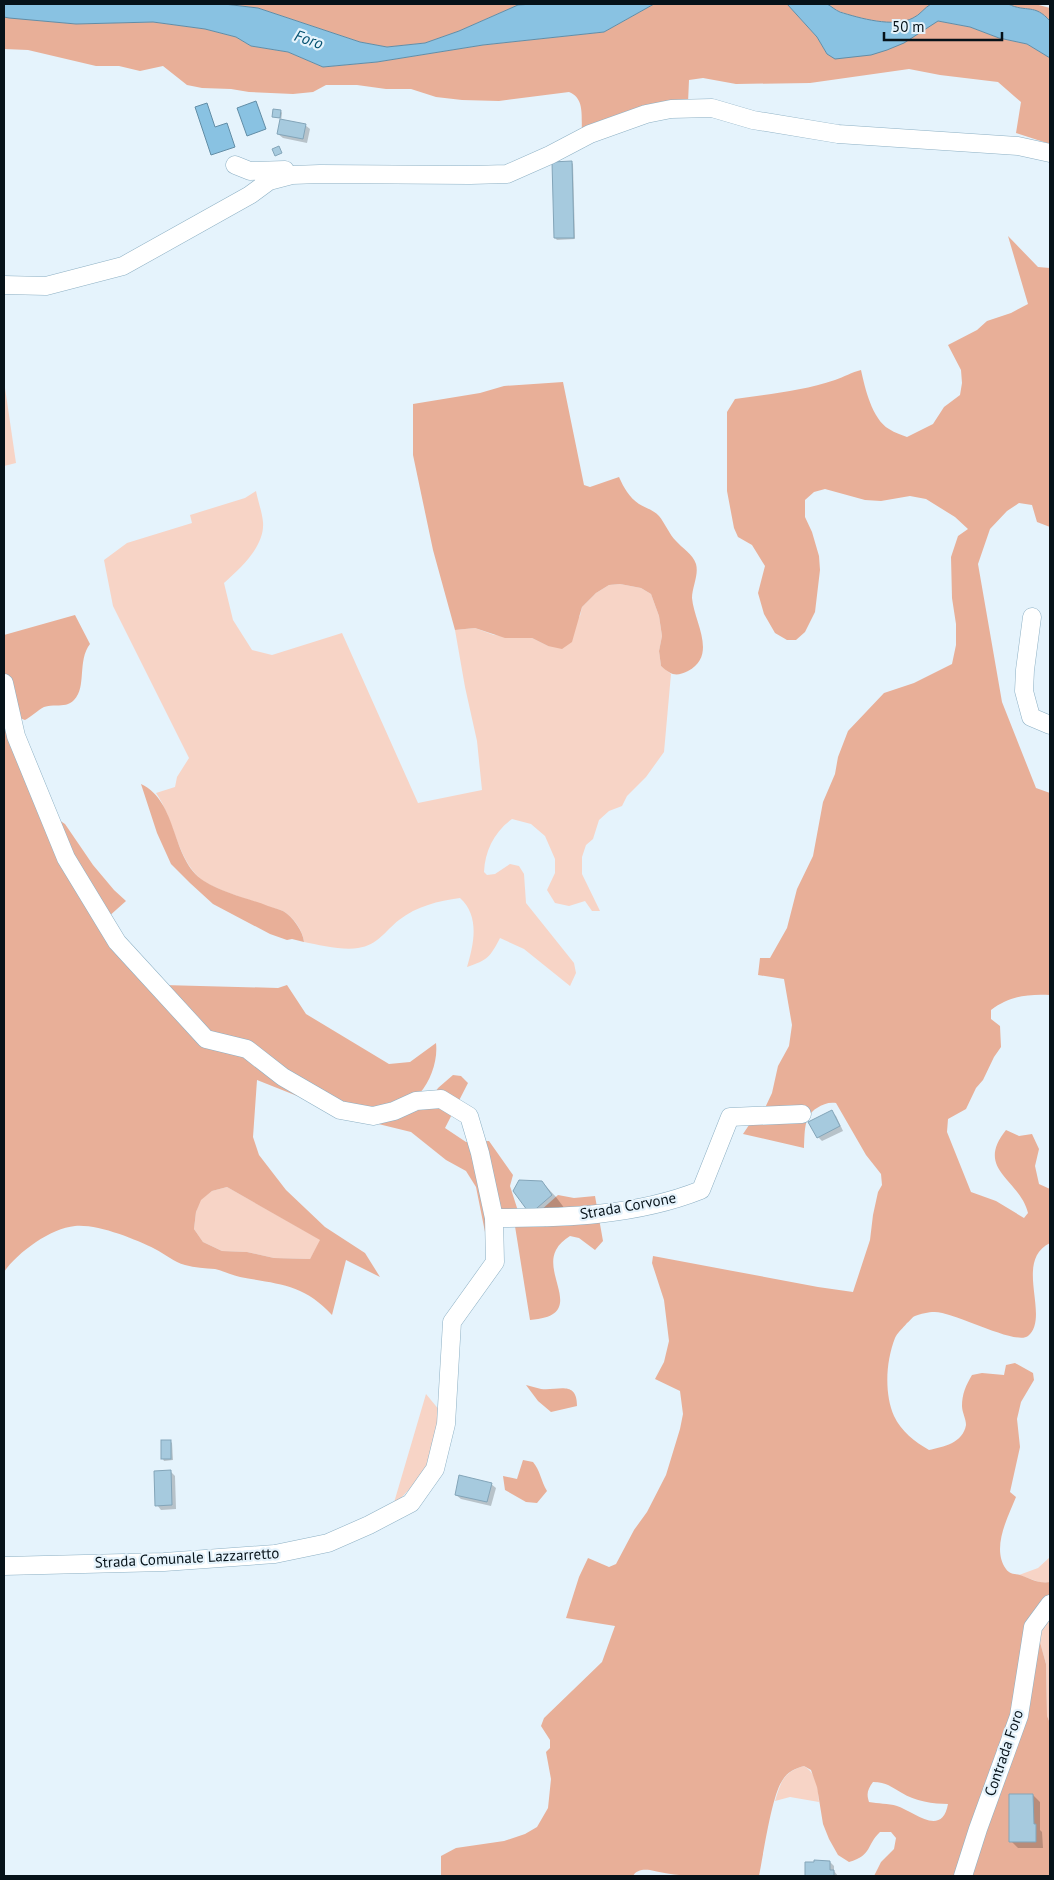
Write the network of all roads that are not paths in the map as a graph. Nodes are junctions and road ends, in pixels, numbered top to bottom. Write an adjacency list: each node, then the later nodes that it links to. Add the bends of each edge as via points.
1 (1050, 153): 3 (street, via 1018,146 838,134 753,120 712,108 671,109 646,114 590,134 507,174)
2 (235, 165): 3 (street, via 250,171 288,169)
3 (292, 175): 4 (street, via 269,181 250,195 123,266 46,286)
4 (4, 285)
5 (1032, 618): 7 (street, via 1024,691 1031,716)
6 (4, 683): 9 (street, via 16,736 66,858 117,942 206,1039 247,1049 283,1078 340,1110 373,1116 416,1101 441,1099 469,1116)
7 (1050, 725)
8 (802, 1114): 9 (street, Strada Corvone, via 730,1117 700,1190 675,1200 577,1215)
9 (494, 1218): 10 (street, Strada Comunale Lazzarretto, via 495,1262 452,1322 446,1424 435,1469 411,1503 328,1543 275,1554 164,1562)
10 (4, 1566)
11 (1050, 1604): 12 (street, Contrada Foro, via 1033,1627 1019,1716)
12 (963, 1876)

